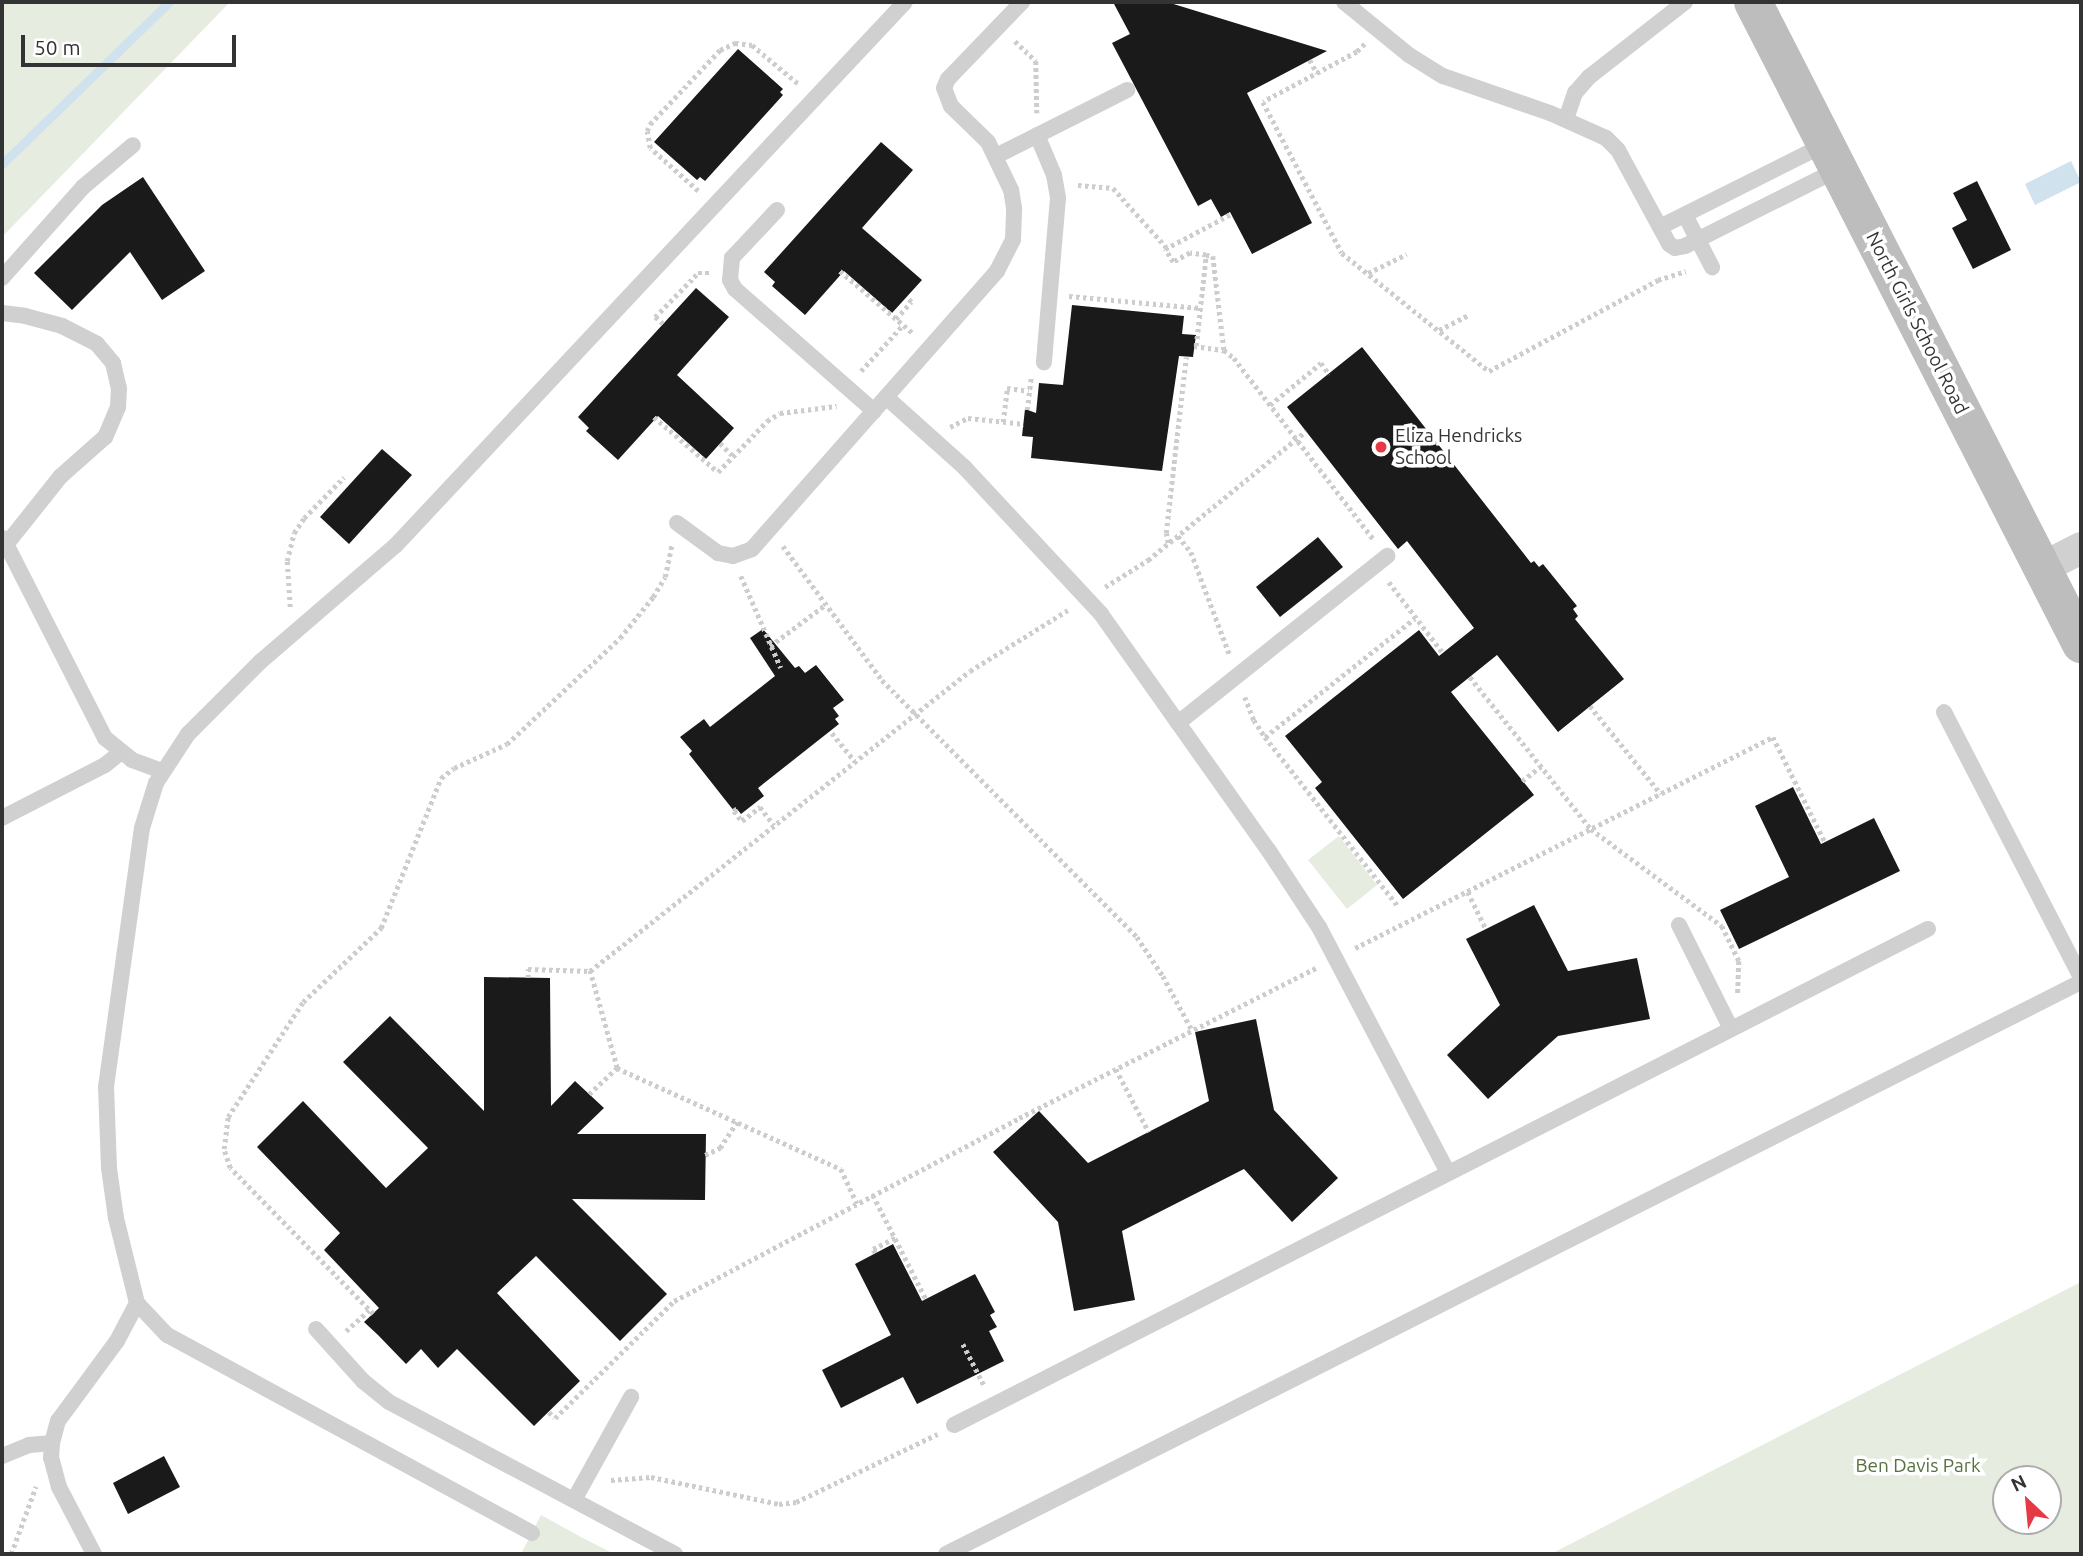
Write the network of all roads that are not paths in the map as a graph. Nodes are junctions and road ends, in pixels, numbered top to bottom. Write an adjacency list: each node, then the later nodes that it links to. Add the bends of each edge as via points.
1 (905, 2): 31 (lane, via 397,545 260,662 188,734)
2 (1022, 2): 10 (lane, via 944,88 951,106)
3 (1344, 2): 7 (lane, via 1409,55 1443,76)
4 (1685, 2): 7 (lane, via 1589,77 1575,93)
5 (1753, 2): 11 (main road, North Girls School Road)
6 (1127, 90): 8 (lane)
7 (1566, 119): 14 (lane, via 1606,138 1618,150)
8 (1037, 135): 10 (lane); 19 (lane, via 1056,184 1058,210)
9 (133, 145): 17 (lane, via 83,187)
10 (996, 156): 20 (lane, via 1012,199 1013,240 997,271)
11 (1832, 156): 13 (lane); 15 (lane); 26 (main road, North Girls School Road)
12 (777, 209): 21 (lane, via 732,258 729,272 735,289)
13 (1685, 215): 14 (lane); 15 (lane)
14 (1660, 227): 15 (lane, via 1675,248)
15 (1698, 240): 16 (lane)
16 (1710, 263)
17 (2, 278)
18 (2, 313): 23 (lane, via 62,326 97,344 113,363 119,388 118,407 105,437 60,477)
19 (1042, 368)
20 (886, 397): 21 (lane); 29 (lane, via 936,439 1087,599)
21 (874, 411): 22 (lane, via 752,549 733,556 718,553)
22 (677, 523)
23 (4, 540): 30 (lane, via 92,717 104,738)
24 (2081, 548): 26 (street)
25 (1387, 556): 29 (lane)
26 (2042, 568): 27 (main road, North Girls School Road)
27 (2081, 644)
28 (1944, 712): 35 (lane)
29 (1178, 723): 37 (lane, via 1269,851 1336,958)
30 (121, 752): 31 (lane); 32 (lane, via 105,765)
31 (162, 771): 38 (lane, via 142,828 106,1087 116,1218)
32 (2, 818)
33 (1679, 925): 36 (lane)
34 (1928, 929): 36 (lane)
35 (2081, 979): 48 (lane)
36 (1731, 1029): 37 (lane)
37 (1448, 1173): 41 (lane)
38 (137, 1303): 42 (lane, via 117,1341 58,1421); 45 (lane, via 167,1335)
39 (317, 1329): 44 (lane, via 363,1381 389,1402)
40 (631, 1397): 44 (lane)
41 (954, 1425)
42 (52, 1443): 43 (lane); 46 (lane, via 59,1487)
43 (2, 1455)
44 (574, 1500): 47 (lane)
45 (532, 1533)
46 (94, 1554)
47 (675, 1554)
48 (946, 1554)

